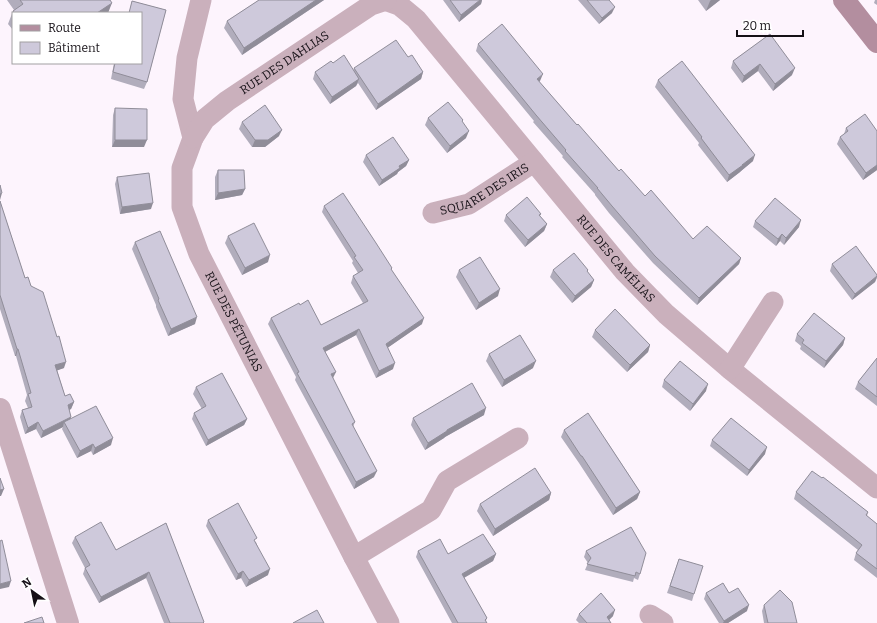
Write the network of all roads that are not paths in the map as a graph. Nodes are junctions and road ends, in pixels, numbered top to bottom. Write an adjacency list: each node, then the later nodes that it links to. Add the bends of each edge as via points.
1 (201, 0): 5 (street, via 187,58 183,99)
2 (386, 0): 5 (street, RUE DES DAHLIAS, via 371,5 227,101 205,119); 6 (street, RUE DES CAMÉLIAS, via 399,5 416,19)
3 (844, 0): 4 (main road)
4 (877, 42)
5 (193, 138): 13 (street, RUE DES PÉTUNIAS, via 182,168 182,207 199,254)
6 (534, 162): 7 (street, SQUARE DES IRIS, via 469,204); 9 (street, RUE DES CAMÉLIAS, via 625,272 666,314)
7 (433, 213)
8 (773, 302): 9 (street)
9 (730, 369): 12 (street, RUE DES CAMÉLIAS)
10 (0, 409): 14 (street)
11 (518, 438): 13 (street, via 447,481 430,510)
12 (877, 488)
13 (354, 557): 15 (street, RUE DES PÉTUNIAS)
14 (68, 623)
15 (389, 623)

